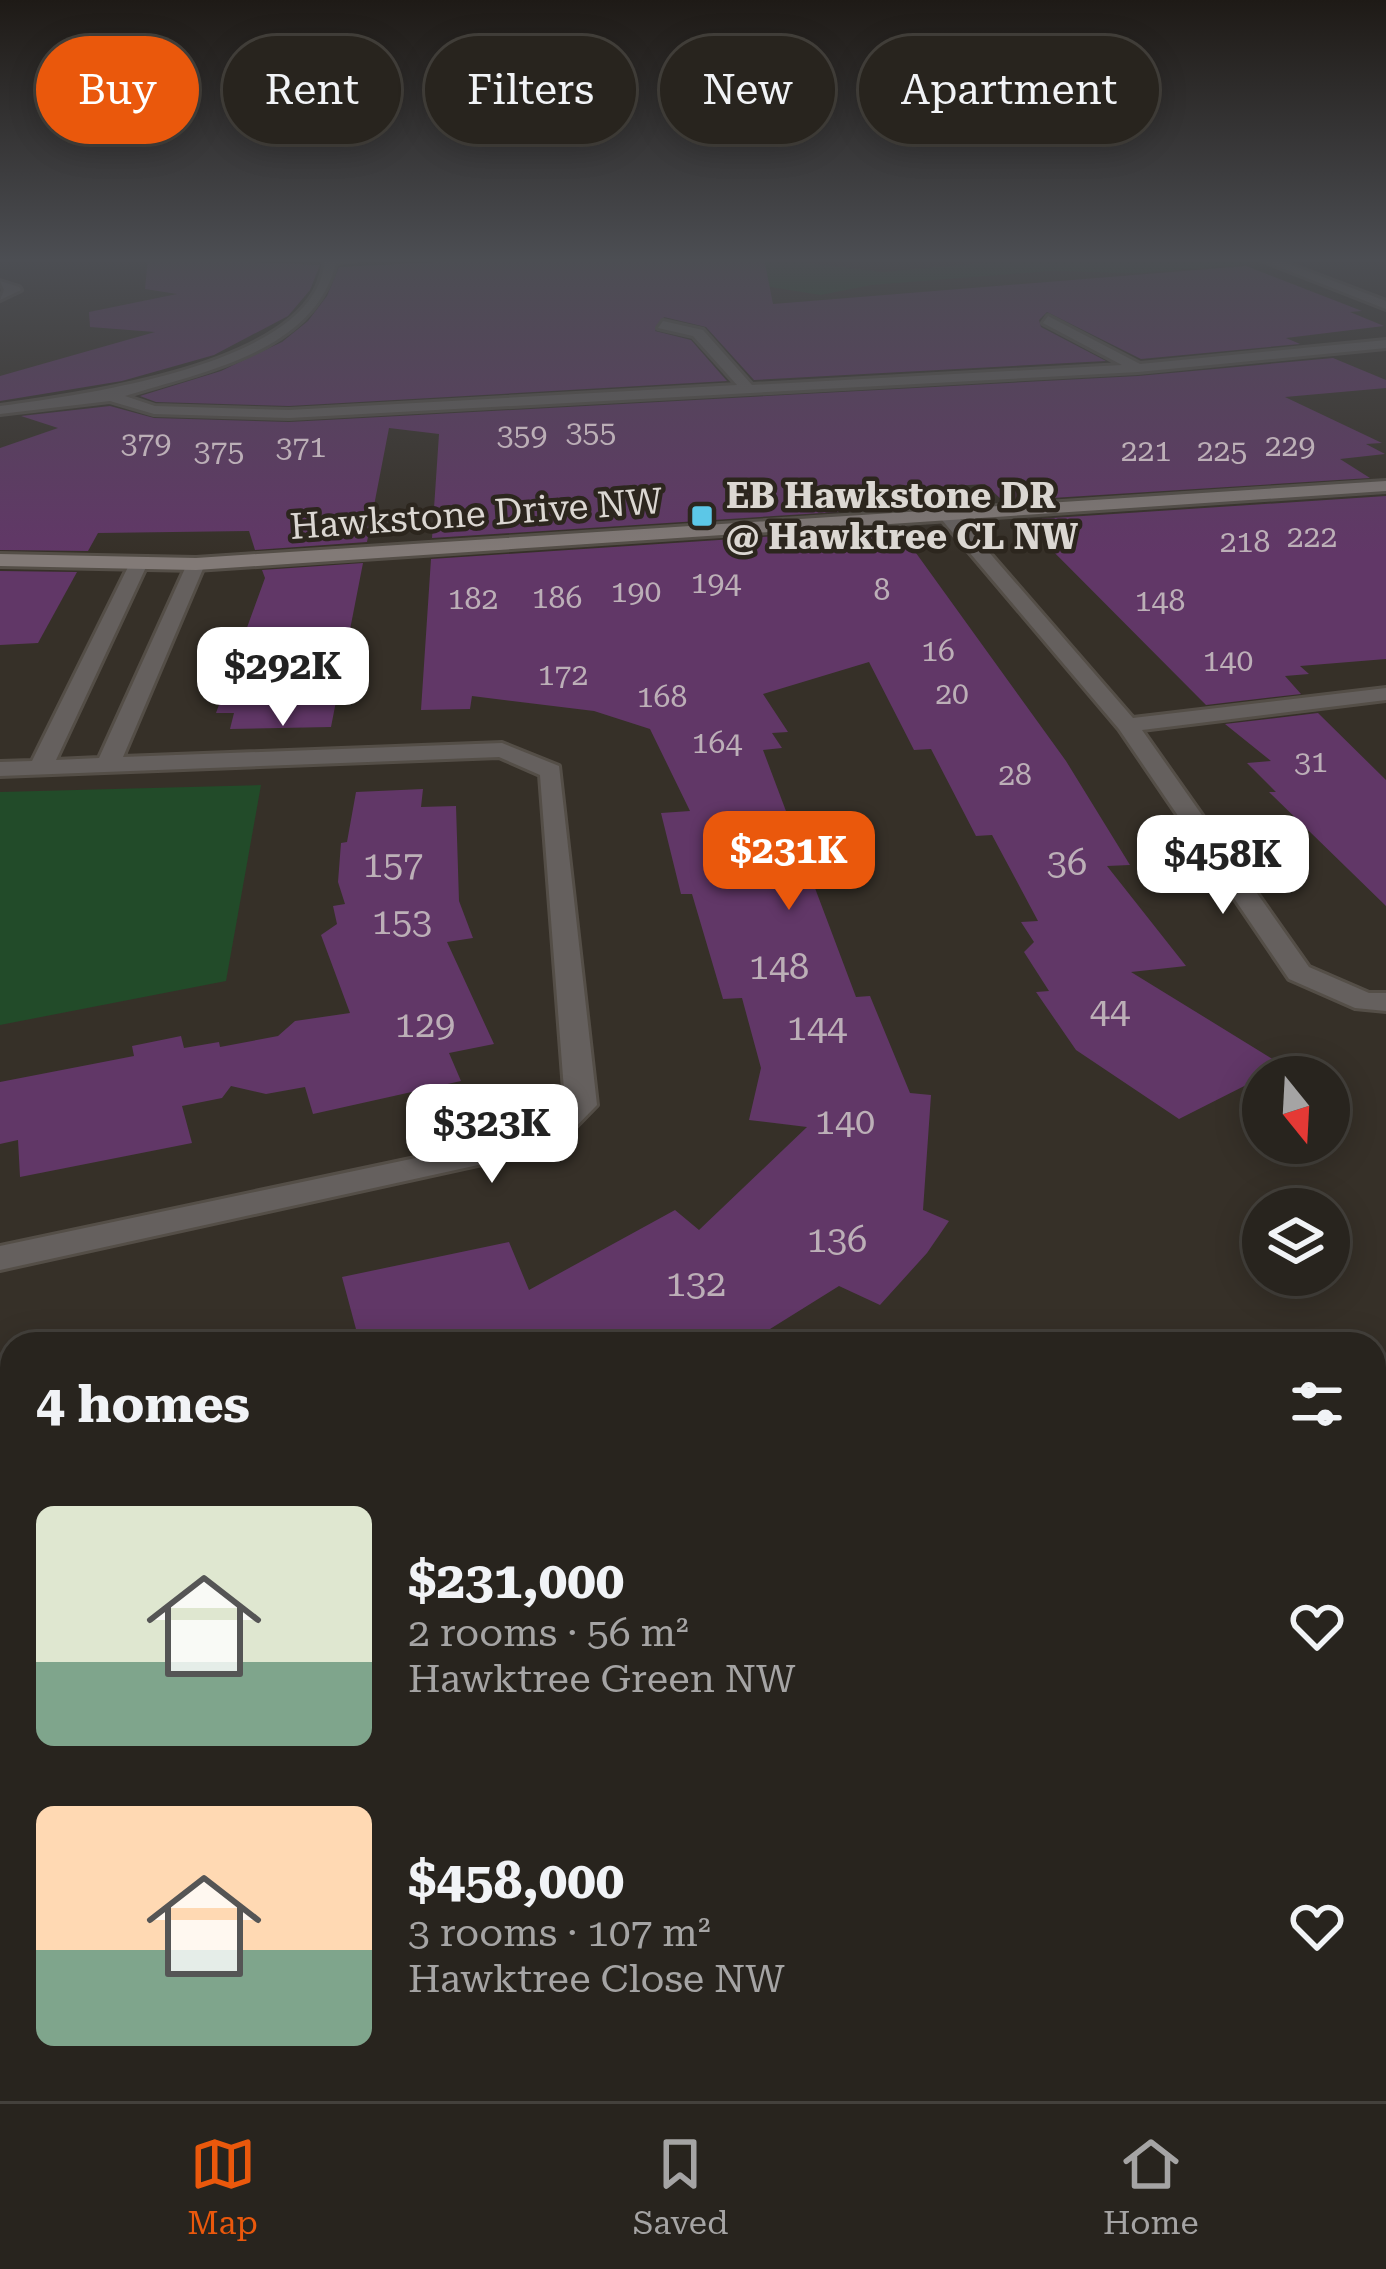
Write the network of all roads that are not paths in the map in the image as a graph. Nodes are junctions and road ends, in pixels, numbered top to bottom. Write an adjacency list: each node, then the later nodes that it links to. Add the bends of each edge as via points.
1 (228, 356): 7 (street)
2 (719, 356): 6 (street)
3 (1116, 356): 5 (street)
4 (1262, 356): 5 (street)
5 (1138, 368): 6 (street)
6 (749, 390): 7 (street, via 289,414 154,410)
7 (110, 396): 8 (street); 9 (street)
8 (0, 410)
9 (0, 428)
10 (1386, 486): 11 (street, Hawkstone Drive NW)
11 (948, 516): 13 (street, Hawkstone Drive NW); 16 (street)
12 (0, 560): 14 (street, Hawkstone Drive NW)
13 (196, 564): 14 (street, Hawkstone Drive NW); 17 (street)
14 (138, 565): 18 (street)
15 (1386, 694): 16 (street)
16 (1127, 725): 20 (street, via 1299,973 1365,1002)
17 (108, 765): 18 (street); 21 (street, via 502,750 551,771 581,1105 544,1141)
18 (40, 767): 19 (street)
19 (0, 769)
20 (1386, 1002)
21 (0, 1258)

